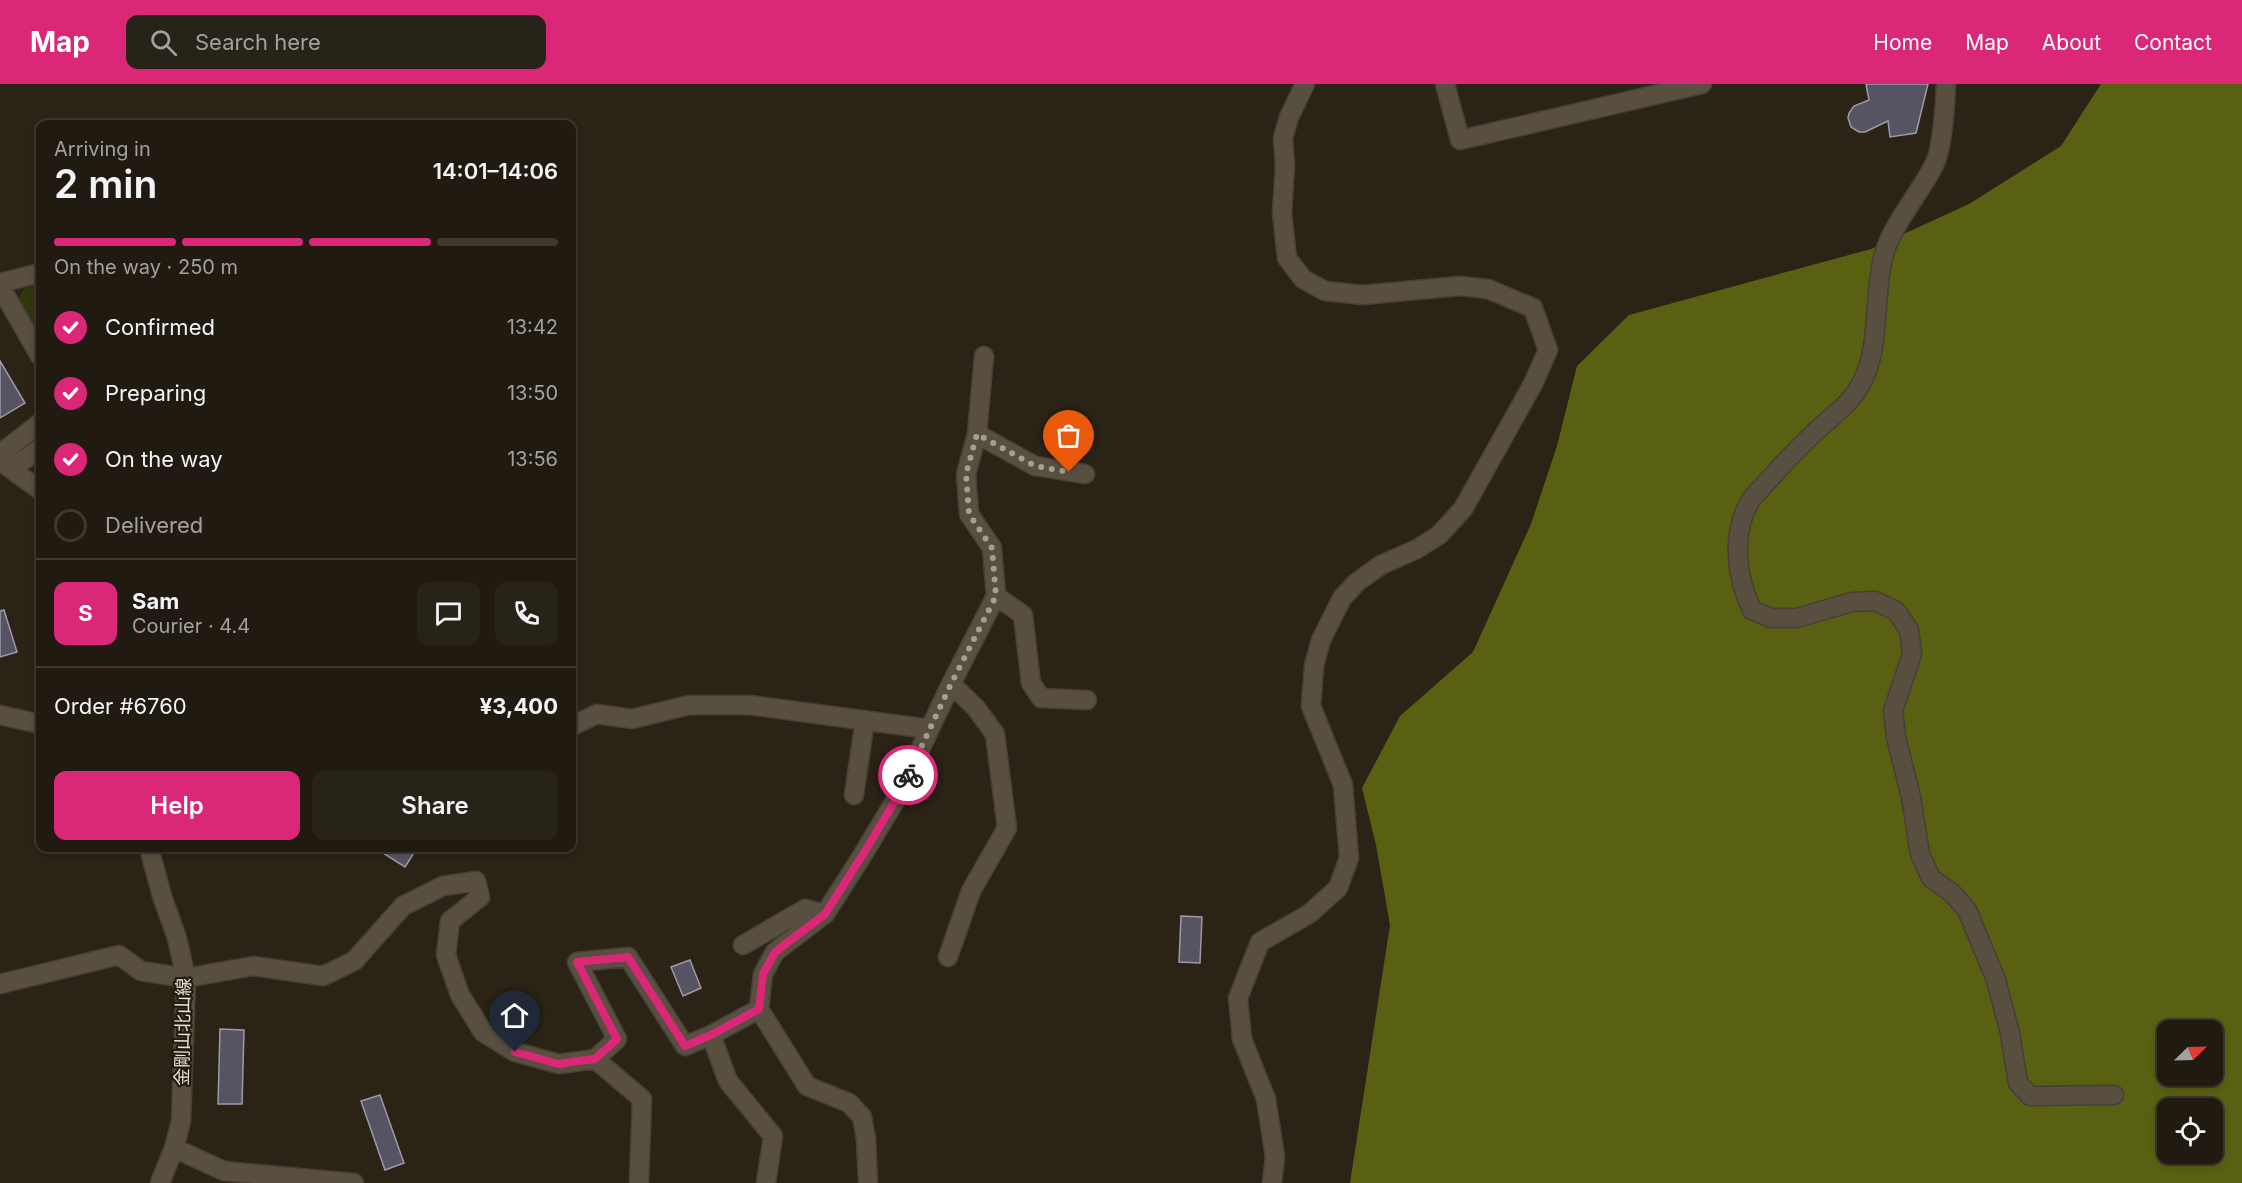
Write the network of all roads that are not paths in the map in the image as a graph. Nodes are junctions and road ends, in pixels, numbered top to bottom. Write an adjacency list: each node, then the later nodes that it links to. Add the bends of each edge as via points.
1 (1305, 84): 40 (street, via 1283,138 1282,213 1287,258 1303,279 1325,291 1363,295 1459,286 1488,289 1533,308 1548,350 1463,509 1439,535 1357,582 1342,598 1321,640 1314,666 1311,706 1343,785 1349,858 1338,888 1309,914 1260,942 1238,998 1242,1040 1266,1099 1275,1157)
2 (1445, 84): 3 (street, via 1460,140)
3 (1702, 84)
4 (1946, 84): 33 (street, via 1936,163 1886,247 1872,351 1863,381 1844,408 1817,430 1751,500 1739,530 1738,567 1752,610 1771,618 1797,618 1852,602 1875,601 1896,611 1909,630 1912,654 1893,711 1920,854 1931,878 1967,910 1996,980 2018,1083 2030,1096)
5 (36, 274): 6 (street)
6 (0, 284): 7 (street)
7 (36, 349)
8 (984, 356): 10 (street)
9 (36, 426): 12 (street)
10 (977, 434): 13 (street, via 1035,466); 15 (street, via 966,474 969,514 992,548)
11 (36, 451): 12 (street, via 24,460)
12 (0, 458): 14 (street)
13 (1086, 474)
14 (36, 487)
15 (996, 596): 16 (street); 17 (street, via 1023,615 1031,683 1041,698)
16 (951, 684): 22 (street); 27 (street, via 995,734 1007,828 971,891)
17 (1087, 700)
18 (0, 715): 20 (street)
19 (865, 720): 21 (street, via 750,705 689,705 632,719 597,714); 22 (street); 23 (street)
20 (36, 723)
21 (576, 724)
22 (929, 729): 25 (street, via 898,796)
23 (854, 795)
24 (151, 852): 28 (street, 金剛山北山線)
25 (825, 914): 26 (street, via 805,909); 30 (street, via 775,952 763,974)
26 (743, 945)
27 (948, 957)
28 (186, 978): 29 (street, via 141,971 119,955); 32 (street, via 253,966 322,976 354,961 403,906 443,886 476,880 480,897 450,921 446,955 460,995 483,1032 515,1052 559,1064); 34 (street, 金剛山北山線, via 181,1121)
29 (0, 984)
30 (759, 1009): 31 (street); 39 (street, via 807,1086 849,1103 862,1117)
31 (711, 1035): 32 (street, via 685,1046 628,957 577,962 617,1039); 38 (street, via 728,1081 773,1136)
32 (595, 1059): 37 (street, via 642,1099)
33 (2114, 1095)
34 (174, 1148): 35 (street, 金剛山北山線); 36 (street, via 224,1171)
35 (160, 1183)
36 (354, 1183)
37 (639, 1183)
38 (766, 1183)
39 (868, 1183)
40 (1272, 1183)

